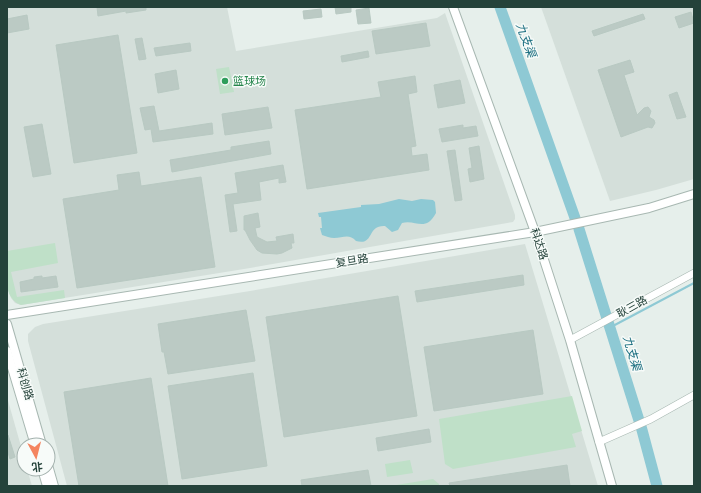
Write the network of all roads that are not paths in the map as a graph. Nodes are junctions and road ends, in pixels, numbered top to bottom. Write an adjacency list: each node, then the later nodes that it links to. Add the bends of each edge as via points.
1 (453, 7): 3 (street, 科达路)
2 (694, 194): 3 (street, 复旦路, via 636,211)
3 (535, 232): 5 (street, 复旦路); 7 (street, 科达路)
4 (694, 273): 7 (street, 耿三路)
5 (7, 315)
6 (7, 324): 11 (street, 科创路)
7 (570, 340): 12 (street, 科达路)
8 (7, 351): 10 (street, 科创路)
9 (694, 396): 12 (street)
10 (33, 437)
11 (40, 437)
12 (599, 442): 13 (street, 科达路)
13 (612, 486)

